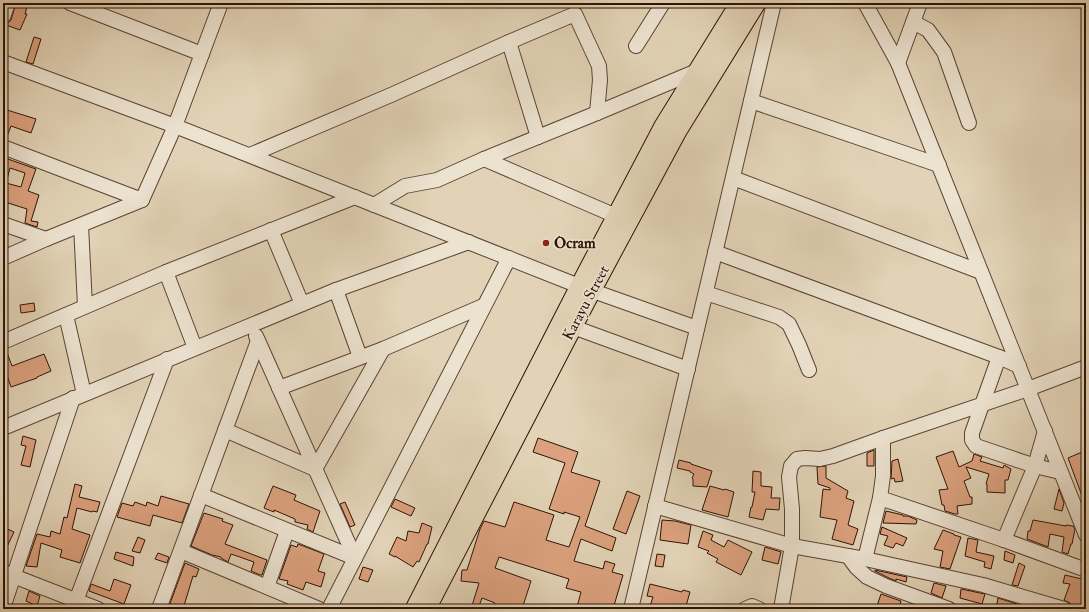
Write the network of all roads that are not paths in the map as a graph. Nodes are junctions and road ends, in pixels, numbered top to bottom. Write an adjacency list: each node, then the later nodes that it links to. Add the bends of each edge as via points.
1 (8, 3): 10 (street)
2 (70, 3): 14 (street)
3 (221, 3): 14 (street)
4 (663, 3): 13 (street)
5 (739, 3): 17 (main road, Karayu Street)
6 (757, 3): 42 (main road, Karayu Street)
7 (774, 3): 18 (street)
8 (865, 3): 16 (street)
9 (920, 3): 11 (street)
10 (3, 17)
11 (913, 22): 16 (street); 20 (street, via 928,30 944,52)
12 (509, 42): 19 (street, via 575,14 599,66); 22 (street); 24 (street)
13 (636, 46)
14 (202, 54): 21 (street)
15 (3, 62): 21 (street)
16 (898, 63): 26 (street)
17 (697, 71): 19 (street); 31 (main road, Karayu Street, via 663,126)
18 (751, 101): 26 (street); 27 (street)
19 (597, 113): 22 (street)
20 (969, 123)
21 (175, 126): 24 (street); 29 (street)
22 (538, 137): 25 (street)
23 (3, 147): 29 (street)
24 (250, 155): 28 (street)
25 (484, 159): 30 (street, via 438,180 405,186); 31 (street)
26 (939, 165): 41 (street)
27 (733, 178): 37 (street); 41 (street)
28 (355, 197): 30 (street); 34 (street)
29 (142, 200): 33 (street)
30 (374, 205): 36 (street)
31 (616, 216): 42 (main road, Karayu Street)
32 (3, 224): 35 (street)
33 (81, 225): 35 (street); 46 (street)
34 (271, 230): 40 (street); 45 (street)
35 (46, 239): 38 (street)
36 (469, 242): 39 (street); 43 (street)
37 (715, 252): 44 (street); 57 (street)
38 (3, 258)
39 (508, 258): 42 (street); 47 (street)
40 (166, 272): 46 (street); 54 (street)
41 (981, 272): 59 (street)
42 (585, 288): 50 (main road, Karayu Street); 51 (street); 95 (main road, Karayu Street)
43 (336, 290): 45 (street); 56 (street)
44 (706, 293): 51 (street); 62 (street, via 779,317 789,324)
45 (302, 304): 49 (street)
46 (85, 306): 48 (street)
47 (483, 306): 55 (street); 83 (street)
48 (66, 315): 53 (street); 65 (street)
49 (250, 325): 52 (street); 54 (street)
50 (573, 327): 61 (street); 96 (main road, Karayu Street)
51 (697, 328): 61 (street)
52 (258, 341): 63 (street); 68 (street)
53 (3, 342)
54 (195, 348): 58 (street)
55 (383, 349): 56 (street); 72 (street)
56 (360, 357): 63 (street)
57 (999, 357): 59 (street); 66 (street)
58 (168, 359): 65 (street); 89 (street)
59 (1019, 366): 64 (street)
60 (1086, 367): 64 (street)
61 (688, 369): 76 (street)
62 (809, 370)
63 (279, 388): 72 (street)
64 (1028, 389): 66 (street); 69 (street)
65 (79, 396): 67 (street); 86 (street)
66 (983, 404): 70 (street); 71 (street, via 972,433 972,440 976,446)
67 (3, 428)
68 (225, 430): 72 (street); 74 (street)
69 (1045, 431): 71 (street); 73 (street)
70 (883, 438): 75 (street); 80 (street, via 820,459 797,459 791,466 789,477)
71 (1035, 466): 73 (street); 79 (street)
72 (315, 469): 83 (street)
73 (1060, 472): 78 (street)
74 (201, 495): 77 (street); 81 (street)
75 (880, 498): 79 (street); 84 (street)
76 (655, 506): 80 (street); 97 (street)
77 (287, 531): 83 (street); 87 (street)
78 (1086, 535)
79 (1004, 540): 85 (street)
80 (792, 546): 82 (street); 100 (street)
81 (180, 551): 87 (street); 92 (street)
82 (848, 556): 84 (street); 88 (street, via 856,568 867,577)
83 (355, 558): 94 (street)
84 (865, 559): 102 (street, via 983,585)
85 (1086, 570)
86 (8, 574): 89 (street); 90 (street)
87 (267, 587): 93 (street)
88 (914, 603): 101 (street)
89 (74, 605): 91 (street)
90 (3, 608)
91 (98, 609)
92 (159, 609)
93 (319, 609)
94 (329, 609)
95 (414, 609)
96 (427, 609)
97 (631, 609)
98 (745, 609): 99 (street, via 752,606)
99 (759, 609)
100 (781, 609)
101 (950, 609)
102 (1064, 609)

